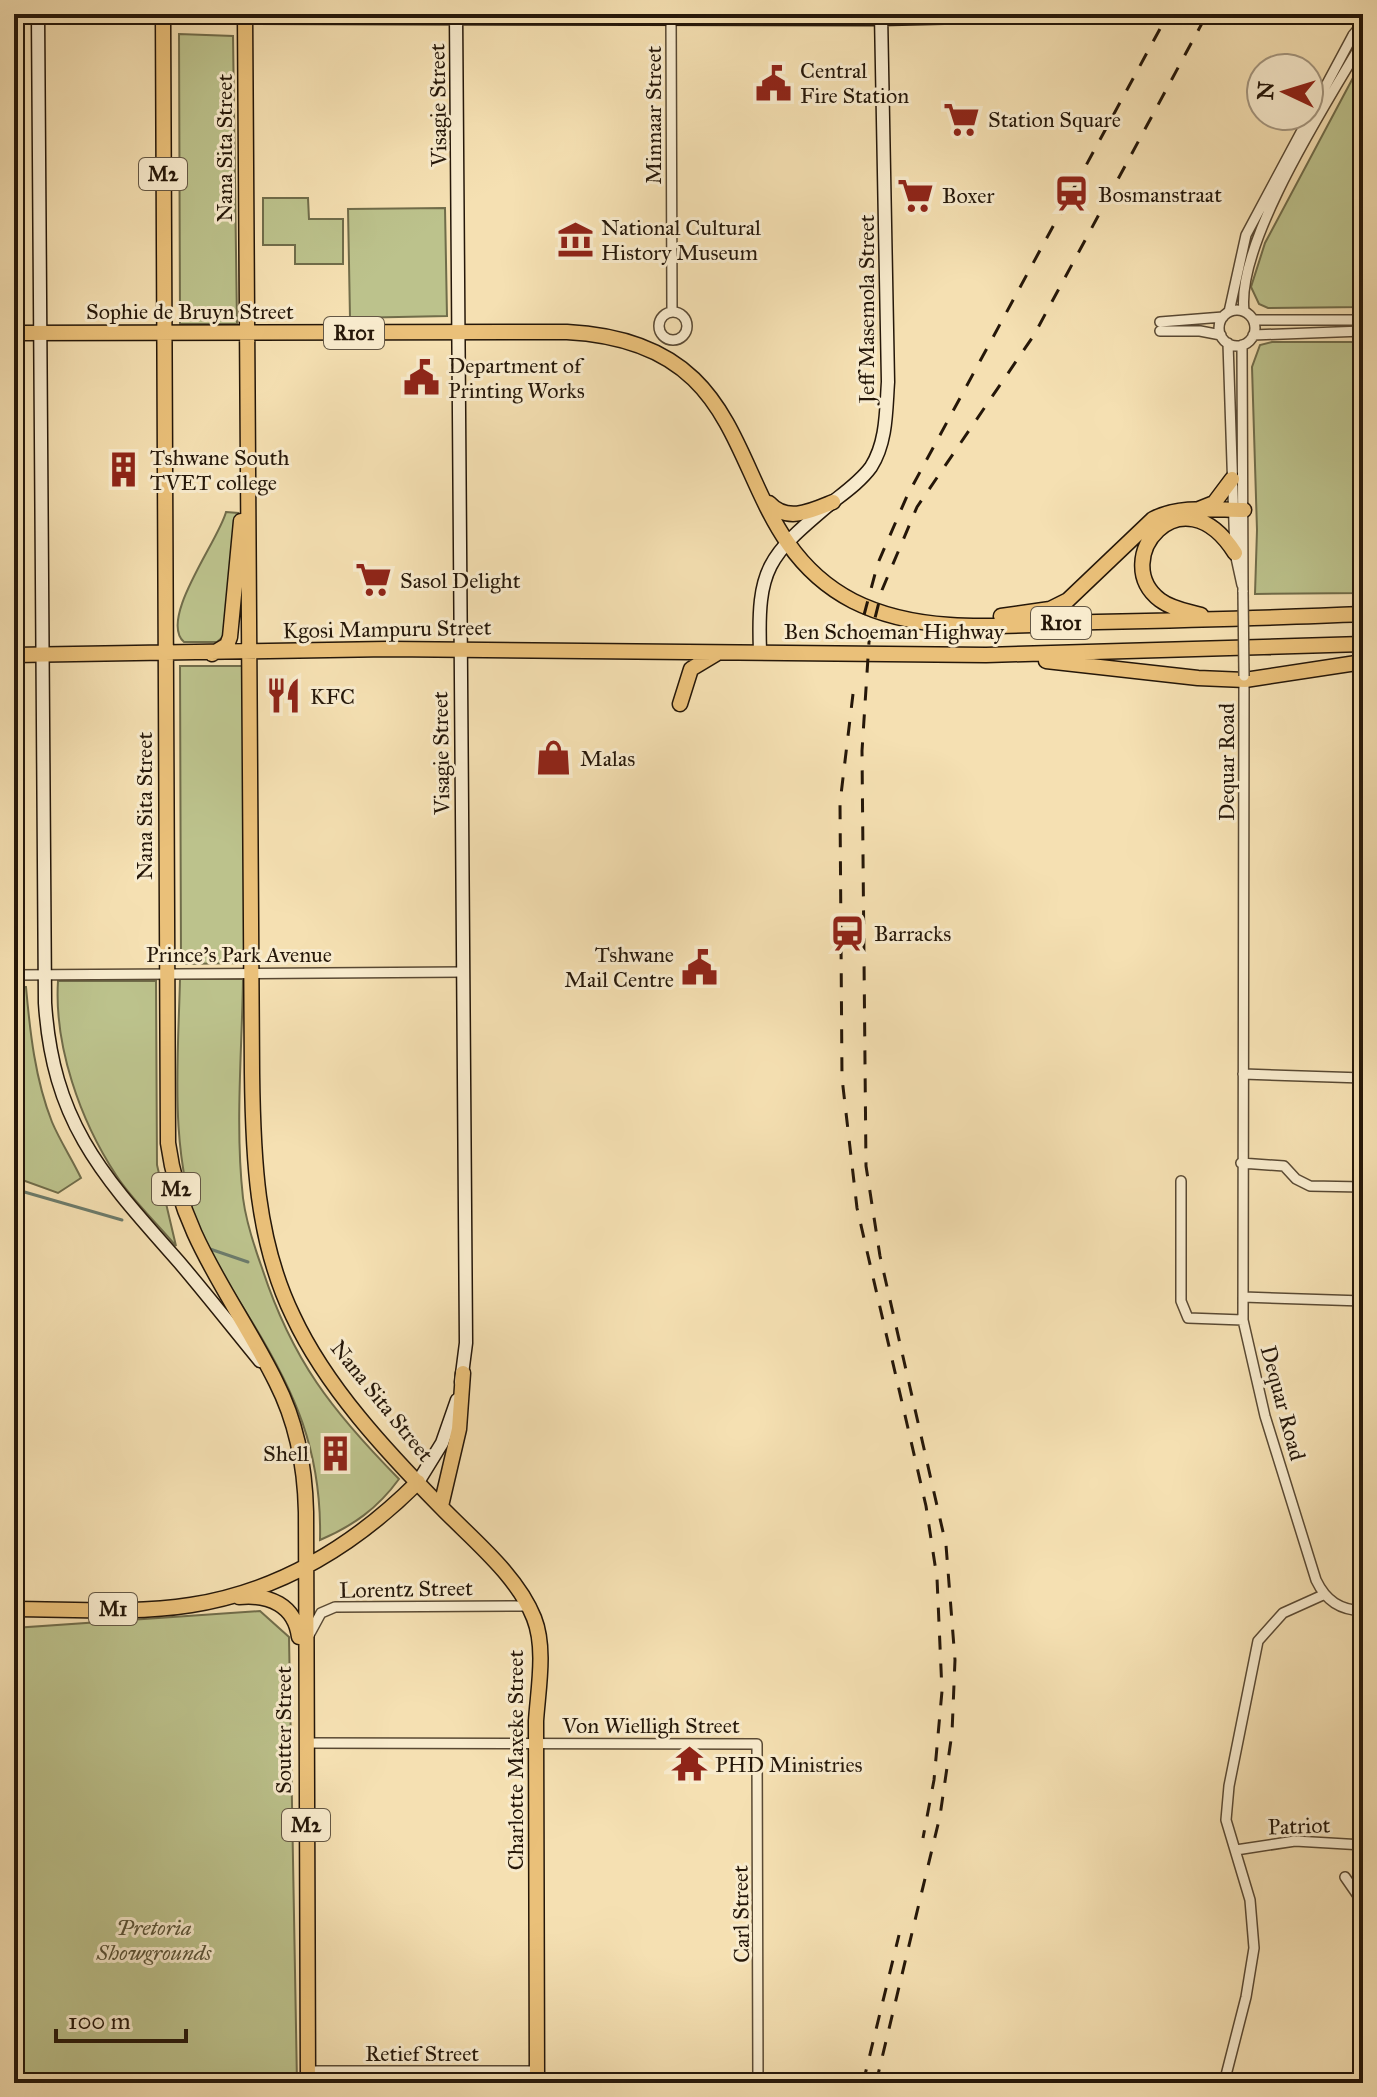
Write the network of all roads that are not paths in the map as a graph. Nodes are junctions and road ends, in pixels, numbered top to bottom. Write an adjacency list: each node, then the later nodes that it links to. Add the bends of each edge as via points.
1 (245, 14): 4 (street); 5 (street); 22 (main road, Nana Sita Street)
2 (38, 15): 3 (street); 9 (street); 20 (street)
3 (163, 15): 4 (street); 21 (main road, Nana Sita Street / M2)
4 (215, 15)
5 (456, 15): 7 (street); 18 (street, Visagie Street)
6 (1089, 15): 8 (street)
7 (671, 16): 8 (street); 12 (street, Minnaar Street)
8 (881, 16): 29 (street, Jeff Masemola Street, via 885,424 872,465)
9 (14, 17)
10 (1363, 23): 14 (street, via 1246,235)
11 (1363, 41): 13 (street, via 1259,232 1244,277)
12 (672, 311)
13 (1244, 311): 14 (street); 15 (street)
14 (1226, 314): 24 (street); 24 (street, via 1160,326)
15 (1253, 320): 16 (street); 23 (street)
16 (1363, 320)
17 (1363, 331): 23 (street)
18 (461, 332): 22 (main road, Sophie de Bruyn Street / R101); 28 (main road, Sophie de Bruyn Street / R101, via 587,333 668,360 718,404); 39 (street, Visagie Street)
19 (14, 333): 20 (main road, Sophie de Bruyn Street / R101)
20 (40, 333): 21 (main road, Sophie de Bruyn Street / R101); 45 (street)
21 (164, 333): 22 (main road, Sophie de Bruyn Street / R101); 46 (main road, Nana Sita Street / M2)
22 (247, 334): 26 (main road, Nana Sita Street)
23 (1253, 335): 25 (street)
24 (1224, 339): 25 (street); 27 (street)
25 (1242, 345): 30 (street)
26 (248, 469): 42 (main road, Nana Sita Street); 47 (main road, via 230,637 223,649)
27 (1232, 479): 30 (street); 31 (main road)
28 (761, 493): 29 (main road, via 777,511 789,514); 32 (main road, Sophie de Bruyn Street / R101)
29 (833, 502): 32 (street, Jeff Masemola Street)
30 (1239, 515): 31 (main road); 33 (street); 34 (street)
31 (1200, 516): 33 (main road, via 1225,536); 36 (main road, via 1178,519 1154,534 1144,553 1144,576 1151,591 1177,609); 37 (main road, via 1181,510 1153,519 1082,590 1050,609)
32 (785, 542): 37 (main road, Ben Schoeman Highway / R101, via 832,589); 40 (street, Jeff Masemola Street, via 763,581)
33 (1235, 553): 34 (street)
34 (1243, 590): 49 (street, Dequar Road, bridge)
35 (1363, 614): 36 (main road, Ben Schoeman Highway / R101)
36 (1237, 619): 37 (main road, Ben Schoeman Highway / R101)
37 (917, 622)
38 (1363, 644): 43 (main road, Ben Schoeman Highway / R101)
39 (460, 649): 41 (main road, Kgosi Mampuru Street / R101); 42 (main road, Kgosi Mampuru Street / R101); 53 (street, Visagie Street)
40 (760, 651): 41 (main road, Kgosi Mampuru Street / R101); 43 (main road, Ben Schoeman Highway / R101)
41 (720, 652): 50 (main road, via 691,669)
42 (249, 653): 47 (main road, Kgosi Mampuru Street / R101); 51 (main road, Nana Sita Street)
43 (1002, 654): 49 (main road, via 1185,677)
44 (14, 655): 45 (main road, Kgosi Mampuru Street / R101)
45 (44, 655): 46 (main road, Kgosi Mampuru Street / R101); 55 (street)
46 (165, 655): 47 (main road, Kgosi Mampuru Street / R101); 52 (main road, Nana Sita Street / M2)
47 (210, 655)
48 (1363, 662): 49 (main road)
49 (1244, 678): 56 (street, Dequar Road)
50 (680, 704)
51 (251, 971): 52 (street, Prince's Park Avenue); 53 (street, Prince's Park Avenue); 66 (main road, Nana Sita Street, via 256,1174 270,1256 293,1318 312,1350)
52 (167, 972): 55 (street, Prince's Park Avenue); 65 (main road, Nana Sita Street / M2, via 168,1143 177,1194 223,1292)
53 (464, 972): 64 (street, Visagie Street)
54 (14, 975): 55 (street, Prince's Park Avenue)
55 (45, 976): 65 (street, via 55,1072 91,1156)
56 (1243, 1074): 57 (street); 58 (street, Dequar Road)
57 (1363, 1078)
58 (1241, 1163): 60 (street, via 1277,1163 1310,1186); 61 (street, Dequar Road)
59 (1181, 1181): 63 (street, via 1184,1314)
60 (1363, 1187)
61 (1243, 1297): 62 (street); 63 (street, Dequar Road)
62 (1363, 1301)
63 (1243, 1320): 69 (street, Dequar Road, via 1265,1416)
64 (463, 1373): 66 (street, Visagie Street, via 449,1428); 67 (main road, via 459,1429)
65 (276, 1382): 68 (main road, Nana Sita Street / M2, via 302,1455)
66 (418, 1482): 67 (main road, Charlotte Maxeke Street); 68 (main road, M1, via 364,1533)
67 (441, 1506): 71 (main road, Charlotte Maxeke Street)
68 (304, 1568): 70 (main road, M1); 74 (main road, Soutter Street / M2)
69 (1323, 1595): 73 (street, via 1341,1607); 80 (street, via 1283,1613 1258,1641 1226,1801)
70 (211, 1601): 72 (main road, M1, via 158,1608); 75 (main road, via 254,1596 283,1606 298,1626)
71 (527, 1606): 74 (street, Lorentz Street, via 335,1607 321,1613); 77 (main road, Charlotte Maxeke Street, via 537,1631)
72 (14, 1609)
73 (1363, 1611)
74 (305, 1643): 75 (main road, Soutter Street / M2)
75 (305, 1676): 76 (main road, Soutter Street / M2)
76 (306, 1743): 77 (street, Von Wielligh Street); 83 (main road, Soutter Street / M2)
77 (536, 1743): 78 (street, Von Wielligh Street); 84 (main road, Charlotte Maxeke Street)
78 (757, 1744): 85 (street, Carl Street)
79 (1363, 1845): 80 (street, Patriot, via 1295,1841)
80 (1236, 1850): 86 (street, via 1251,1907 1254,1948)
81 (1345, 1877): 82 (street)
82 (1363, 1903)
83 (308, 2077): 84 (street, Retief Street)
84 (537, 2077)
85 (758, 2083)
86 (1224, 2083)

